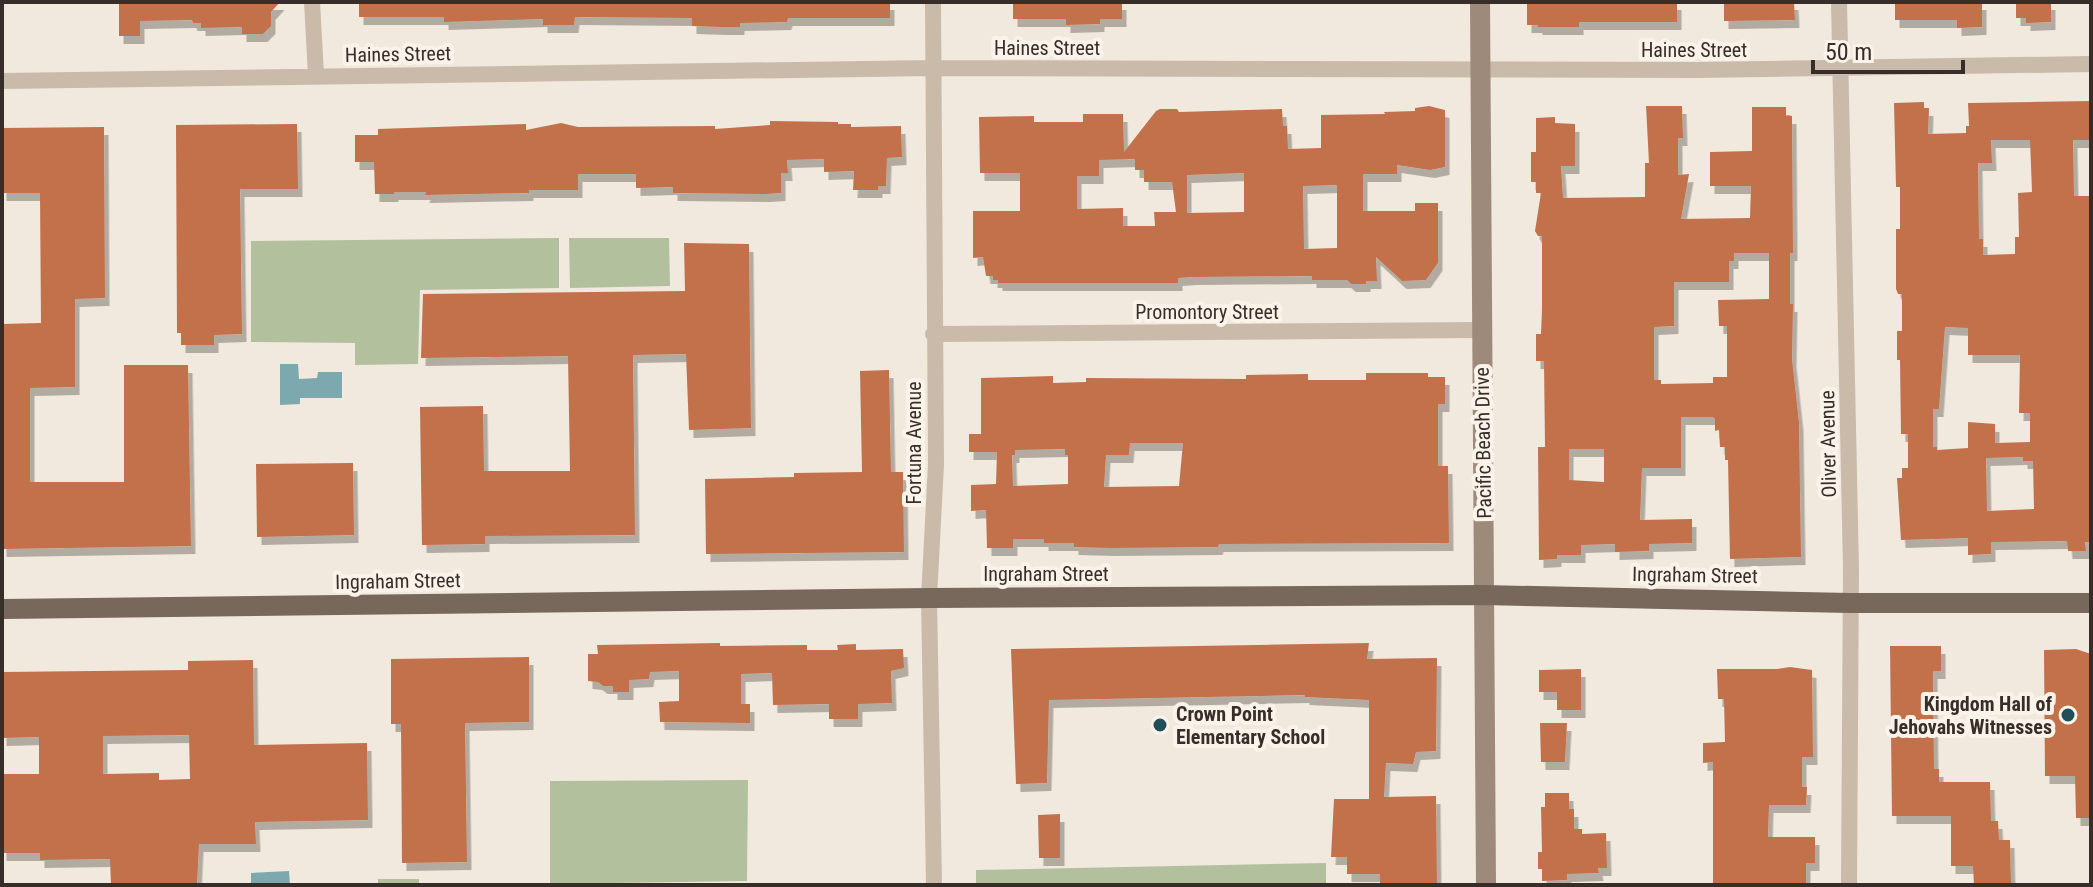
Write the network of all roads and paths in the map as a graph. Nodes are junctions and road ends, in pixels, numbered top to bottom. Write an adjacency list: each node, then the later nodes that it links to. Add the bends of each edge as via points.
1 (312, 2): 9 (street)
2 (933, 2): 6 (street, Fortuna Avenue)
3 (1480, 2): 8 (street, Pacific Beach Drive)
4 (1839, 2): 7 (street, Oliver Avenue)
5 (2091, 64): 7 (street, Haines Street)
6 (933, 68): 8 (street, Haines Street); 9 (street, Haines Street); 12 (street, Fortuna Avenue)
7 (1840, 69): 8 (street, Haines Street); 15 (street, Oliver Avenue)
8 (1478, 70): 11 (street, Pacific Beach Drive)
9 (316, 75): 10 (street, Haines Street)
10 (2, 81)
11 (1481, 330): 12 (street, Promontory Street); 13 (street, Pacific Beach Drive)
12 (933, 334): 14 (street, Fortuna Avenue, via 936,464)
13 (1484, 595): 14 (main road, Ingraham Street); 15 (main road, Ingraham Street); 19 (street, Pacific Beach Drive)
14 (929, 598): 17 (main road, Ingraham Street); 18 (street, Fortuna Avenue)
15 (1850, 603): 16 (main road, Ingraham Street); 20 (street, Oliver Avenue)
16 (2091, 603)
17 (2, 609)
18 (934, 885)
19 (1486, 885)
20 (1849, 885)

